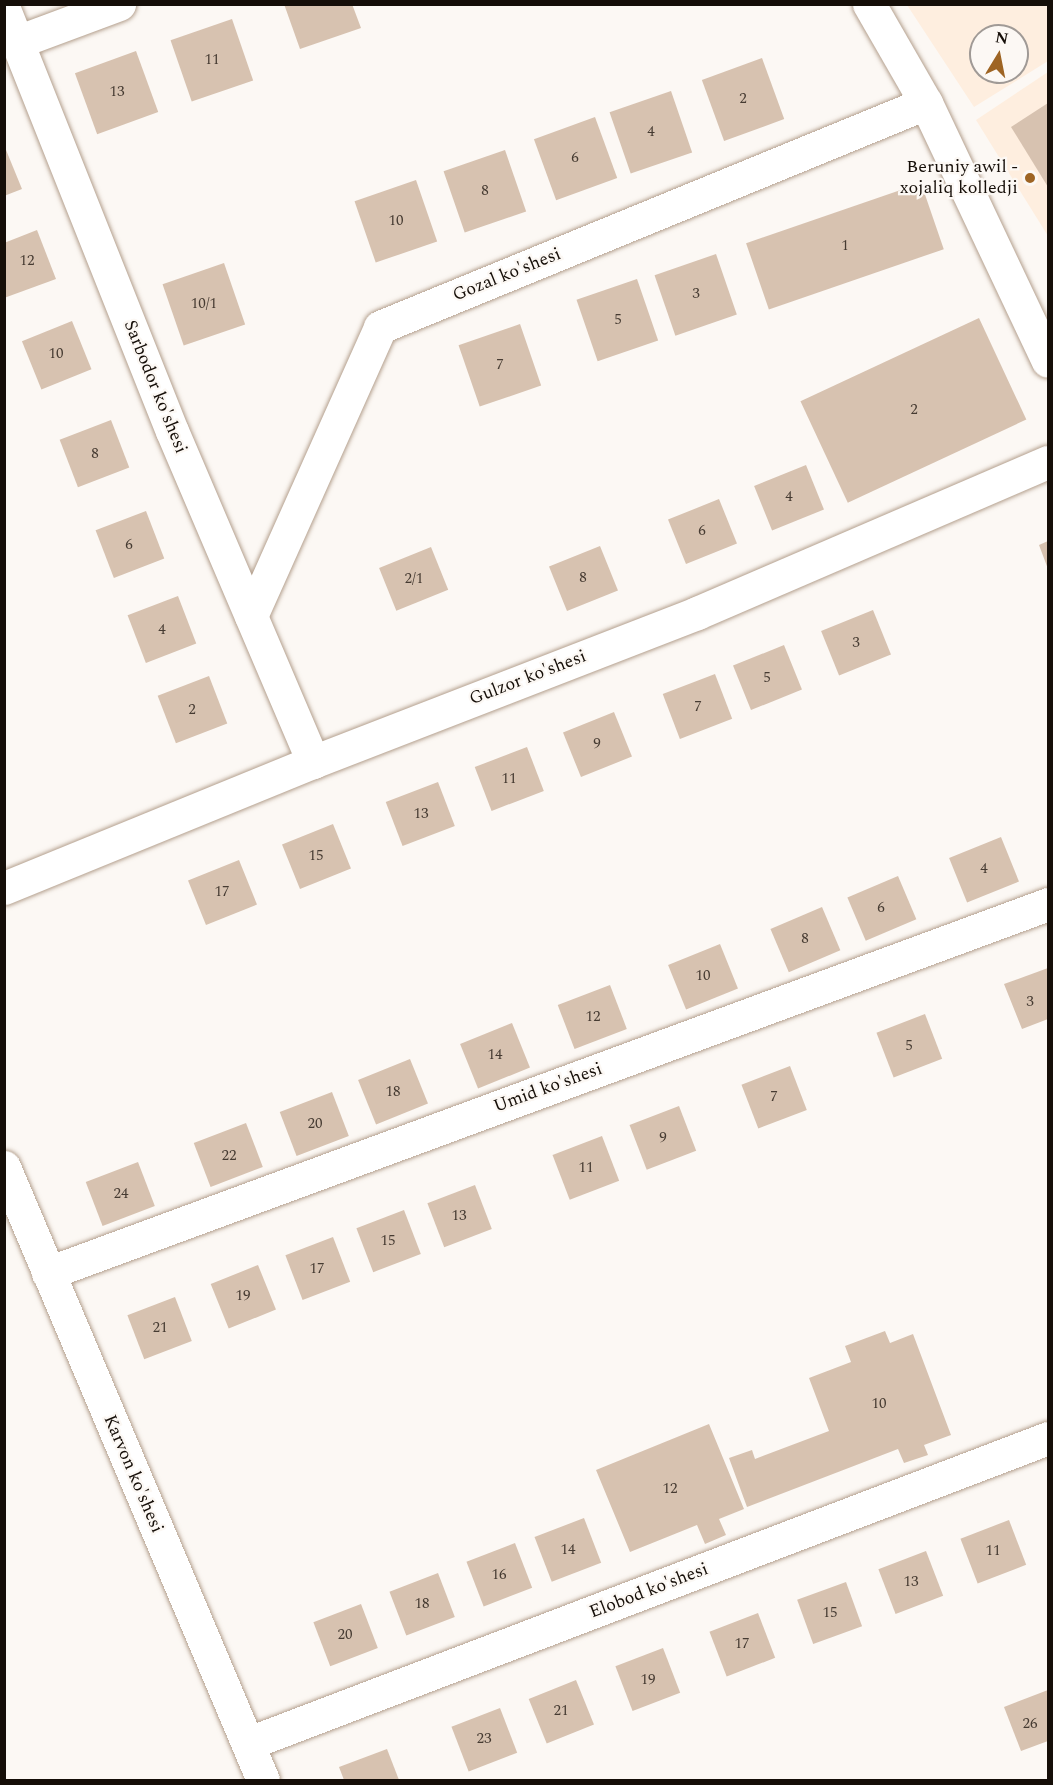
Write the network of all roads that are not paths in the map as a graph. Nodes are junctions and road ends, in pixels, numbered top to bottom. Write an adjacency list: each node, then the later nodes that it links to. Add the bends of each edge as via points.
1 (119, 4): 4 (street)
2 (869, 4): 5 (street)
3 (4, 9): 4 (street, Sarbodor ko'shesi)
4 (17, 42): 8 (street, Sarbodor ko'shesi, via 172,431)
5 (926, 103): 6 (street); 8 (street, Gozal ko'shesi, via 380,327)
6 (1048, 362)
7 (1048, 462): 9 (street, Gulzor ko'shesi, via 697,613)
8 (251, 616): 9 (street, Sarbodor ko'shesi)
9 (313, 762): 10 (street, Gulzor ko'shesi)
10 (4, 888)
11 (1048, 904): 13 (street, Umid ko'shesi)
12 (4, 1167): 13 (street, Karvon ko'shesi)
13 (48, 1273): 15 (street, Karvon ko'shesi)
14 (1048, 1438): 15 (street, Elobod ko'shesi)
15 (249, 1743): 16 (street, Karvon ko'shesi)
16 (263, 1780)

